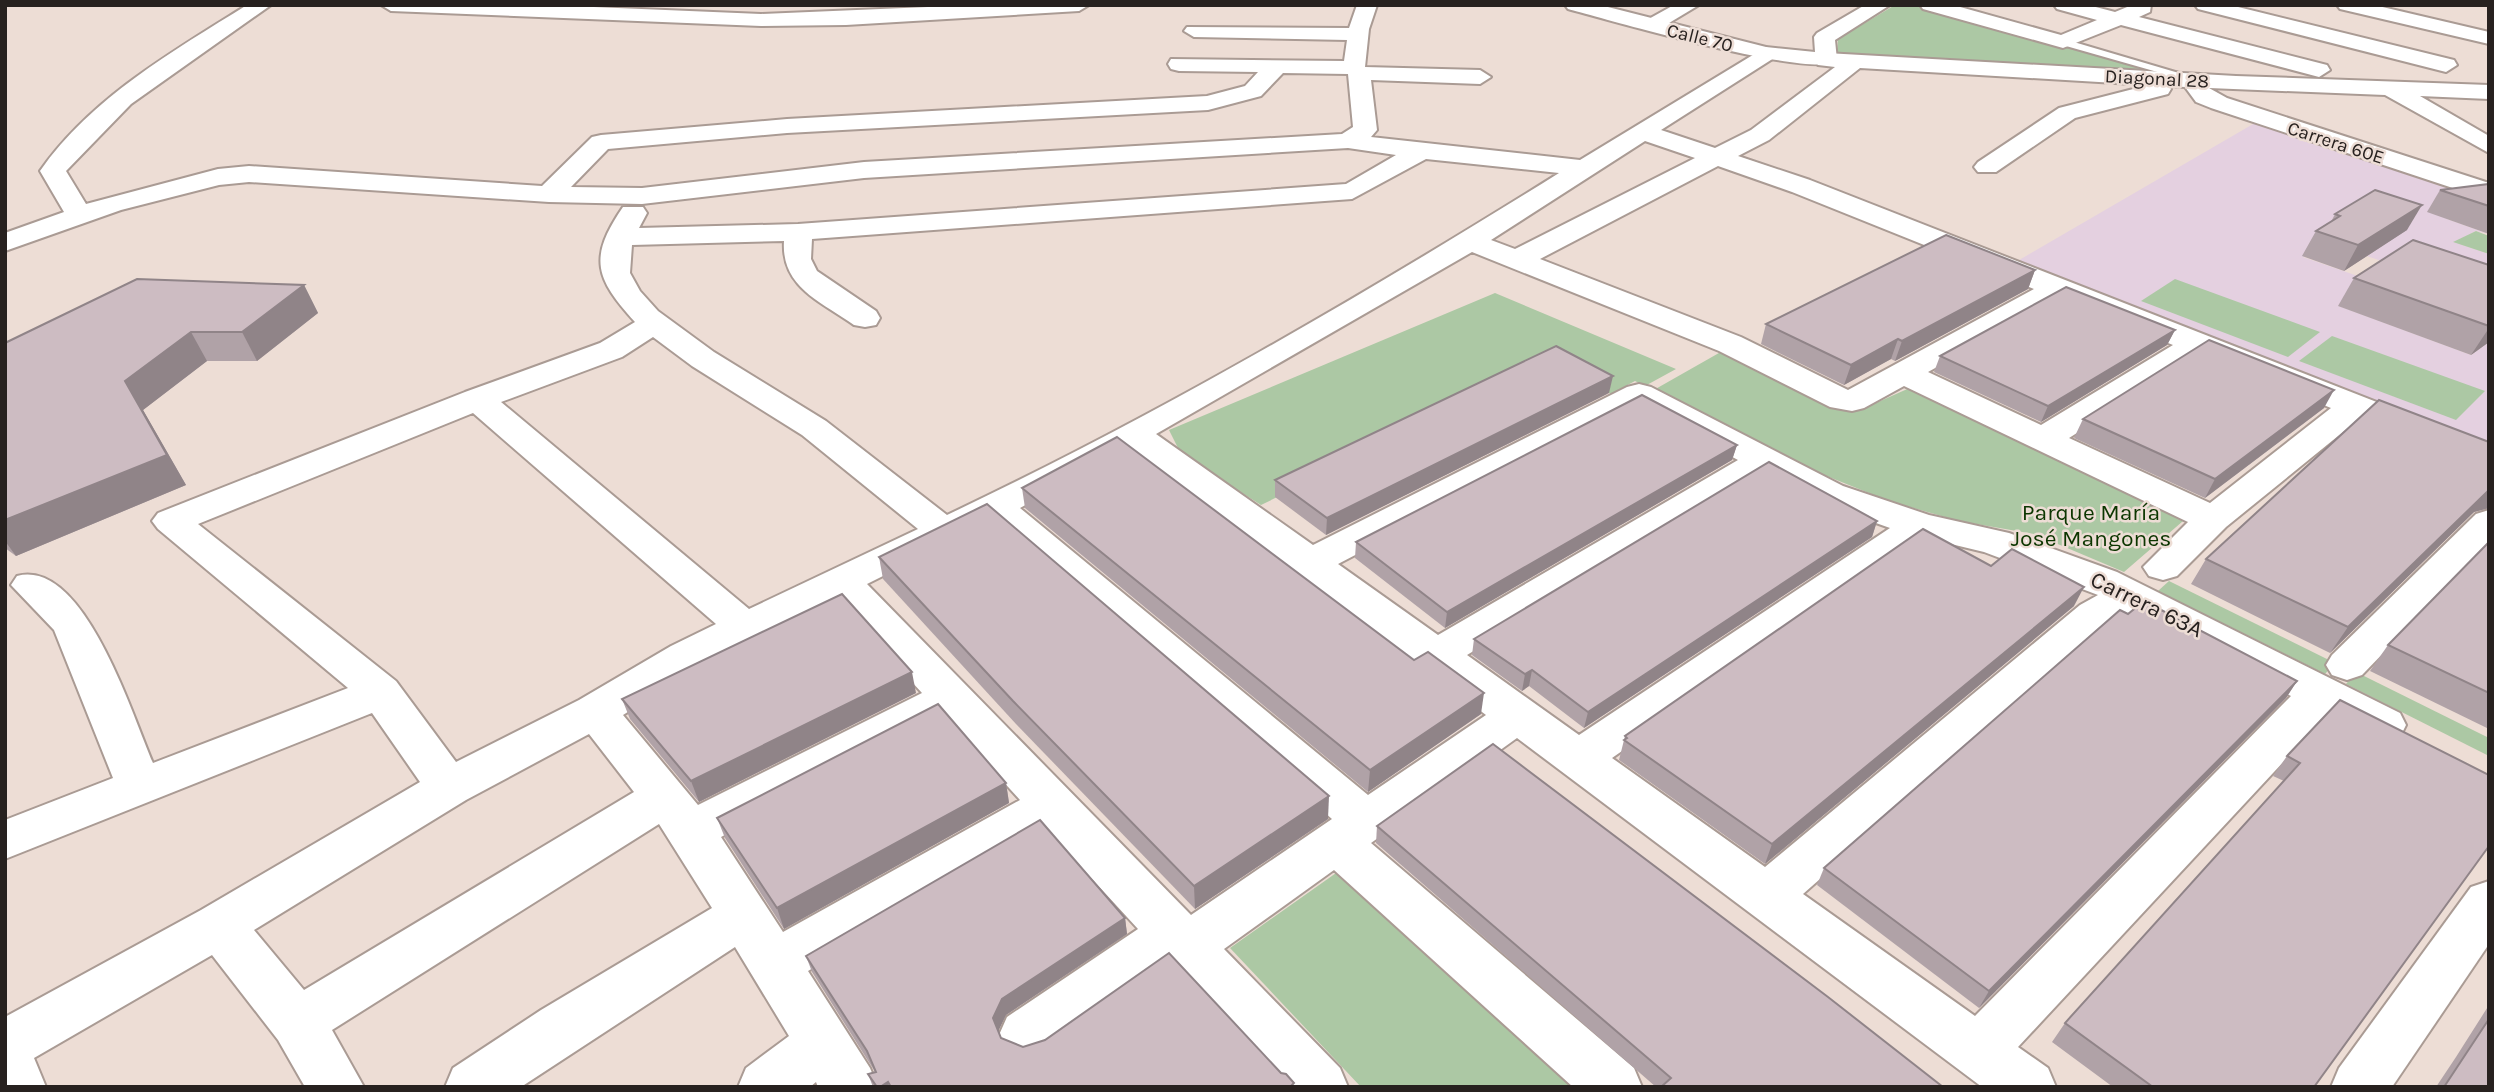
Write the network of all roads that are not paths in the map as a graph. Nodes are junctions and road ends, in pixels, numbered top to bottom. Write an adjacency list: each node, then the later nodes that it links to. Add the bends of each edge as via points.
1 (261, 5): 42 (street, via 132,90 70,149 54,171)
2 (391, 5): 13 (street)
3 (1079, 5): 13 (street, via 761,20)
4 (1367, 5): 17 (street)
5 (1576, 5): 15 (street, Calle 70)
6 (1689, 5): 15 (street)
7 (1880, 5): 21 (street, via 1824,37)
8 (1930, 5): 18 (street)
9 (2064, 5): 14 (street)
10 (2150, 5): 14 (street)
11 (2205, 5): 24 (street)
12 (2347, 5): 19 (street)
13 (490, 7)
14 (2118, 19): 18 (street); 29 (street)
15 (1652, 25): 20 (street, Calle 70)
16 (1194, 31): 17 (street)
17 (1359, 34): 26 (street)
18 (2063, 42): 28 (lane)
19 (2487, 47): 24 (street)
20 (1766, 53): 21 (street, Calle 70); 32 (street)
21 (1826, 60): 22 (street, Diagonal 28)
22 (1855, 62): 28 (street, Diagonal 28); 36 (street, via 1760,135)
23 (1179, 64): 25 (street)
24 (2446, 65): 30 (street, via 2437,71)
25 (1276, 67): 26 (street); 40 (street, via 1253,91 1208,103 800,125 601,142)
26 (1357, 70): 27 (street); 33 (street, via 1366,130)
27 (1480, 77)
28 (2196, 80): 29 (street, Diagonal 28); 37 (street, via 2067,113); 39 (street, Carrera 60E, via 2204,97 2219,103)
29 (2389, 88): 30 (street, Diagonal 28); 34 (street)
30 (2436, 90): 31 (street, Diagonal 28)
31 (2489, 92)
32 (1643, 132): 36 (street); 38 (street)
33 (1348, 141): 35 (street); 41 (street, via 864,170)
34 (2489, 146)
35 (1419, 153): 38 (street, via 1462,153); 43 (street, via 1352,191)
36 (1716, 157): 46 (street); 49 (street)
37 (1987, 167)
38 (1584, 168): 45 (street)
39 (2489, 192)
40 (549, 194): 41 (street); 42 (street, via 249,174 218,177)
41 (642, 196): 44 (street)
42 (79, 215): 47 (street)
43 (798, 232): 44 (street); 51 (street, via 797,258 804,276)
44 (621, 237): 52 (street, via 614,270)
45 (1470, 241): 49 (street); 59 (street)
46 (1937, 241): 48 (street); 50 (street)
47 (8, 243)
48 (1903, 257)
49 (1519, 258): 54 (street)
50 (2057, 288): 55 (street); 56 (street)
51 (864, 318)
52 (652, 324): 57 (street, via 611,350); 67 (street, via 814,428)
53 (1765, 326): 54 (street)
54 (1730, 344): 56 (street, via 1842,400 1852,401)
55 (2196, 344): 58 (street); 60 (street)
56 (1903, 373): 60 (street)
57 (477, 399): 72 (street); 75 (street, via 171,521)
58 (2354, 406): 61 (street); 64 (street)
59 (1133, 434): 63 (street); 68 (street)
60 (2044, 438): 64 (street)
61 (2489, 459)
62 (1761, 460): 66 (street, Carrera 63A, via 1830,494); 68 (street, Carrera 63A, via 1639,394); 73 (street)
63 (995, 506): 67 (street); 85 (street)
64 (2213, 519): 70 (street)
65 (2489, 522): 74 (street)
66 (1920, 525): 70 (street, Carrera 63A); 80 (street)
67 (943, 530): 69 (street)
68 (1311, 562): 73 (street)
69 (840, 579): 72 (street); 76 (street)
70 (2147, 580): 74 (street, Carrera 63A); 87 (street, via 2094,615)
71 (31, 585): 81 (street, via 72,624)
72 (745, 627): 77 (street)
73 (1437, 654): 78 (street)
74 (2335, 679): 79 (street, Carrera 63A); 96 (street)
75 (381, 692): 81 (street); 82 (street)
76 (954, 696): 83 (street); 84 (street)
77 (594, 711): 82 (street); 84 (street)
78 (1517, 716): 80 (street); 85 (street)
79 (2417, 742)
80 (1576, 760): 87 (street)
81 (140, 787): 86 (street)
82 (449, 787): 90 (street)
83 (1053, 804): 91 (street); 92 (street)
84 (677, 814): 89 (street); 93 (street)
85 (1350, 831): 91 (street); 104 (street)
86 (5, 840)
87 (1765, 897): 96 (street)
88 (2489, 902): 106 (street)
89 (742, 916): 92 (street); 101 (street)
90 (219, 925): 93 (street); 95 (street)
91 (1182, 939): 94 (street); 103 (street)
92 (772, 965): 98 (street)
93 (297, 1023): 100 (street)
94 (1027, 1035)
95 (5, 1046)
96 (1978, 1051): 105 (street)
97 (5, 1056): 99 (street)
98 (836, 1065): 102 (street)
99 (18, 1087)
100 (336, 1087)
101 (472, 1087)
102 (766, 1087)
103 (1320, 1087)
104 (1614, 1087)
105 (2028, 1087)
106 (2359, 1087)

